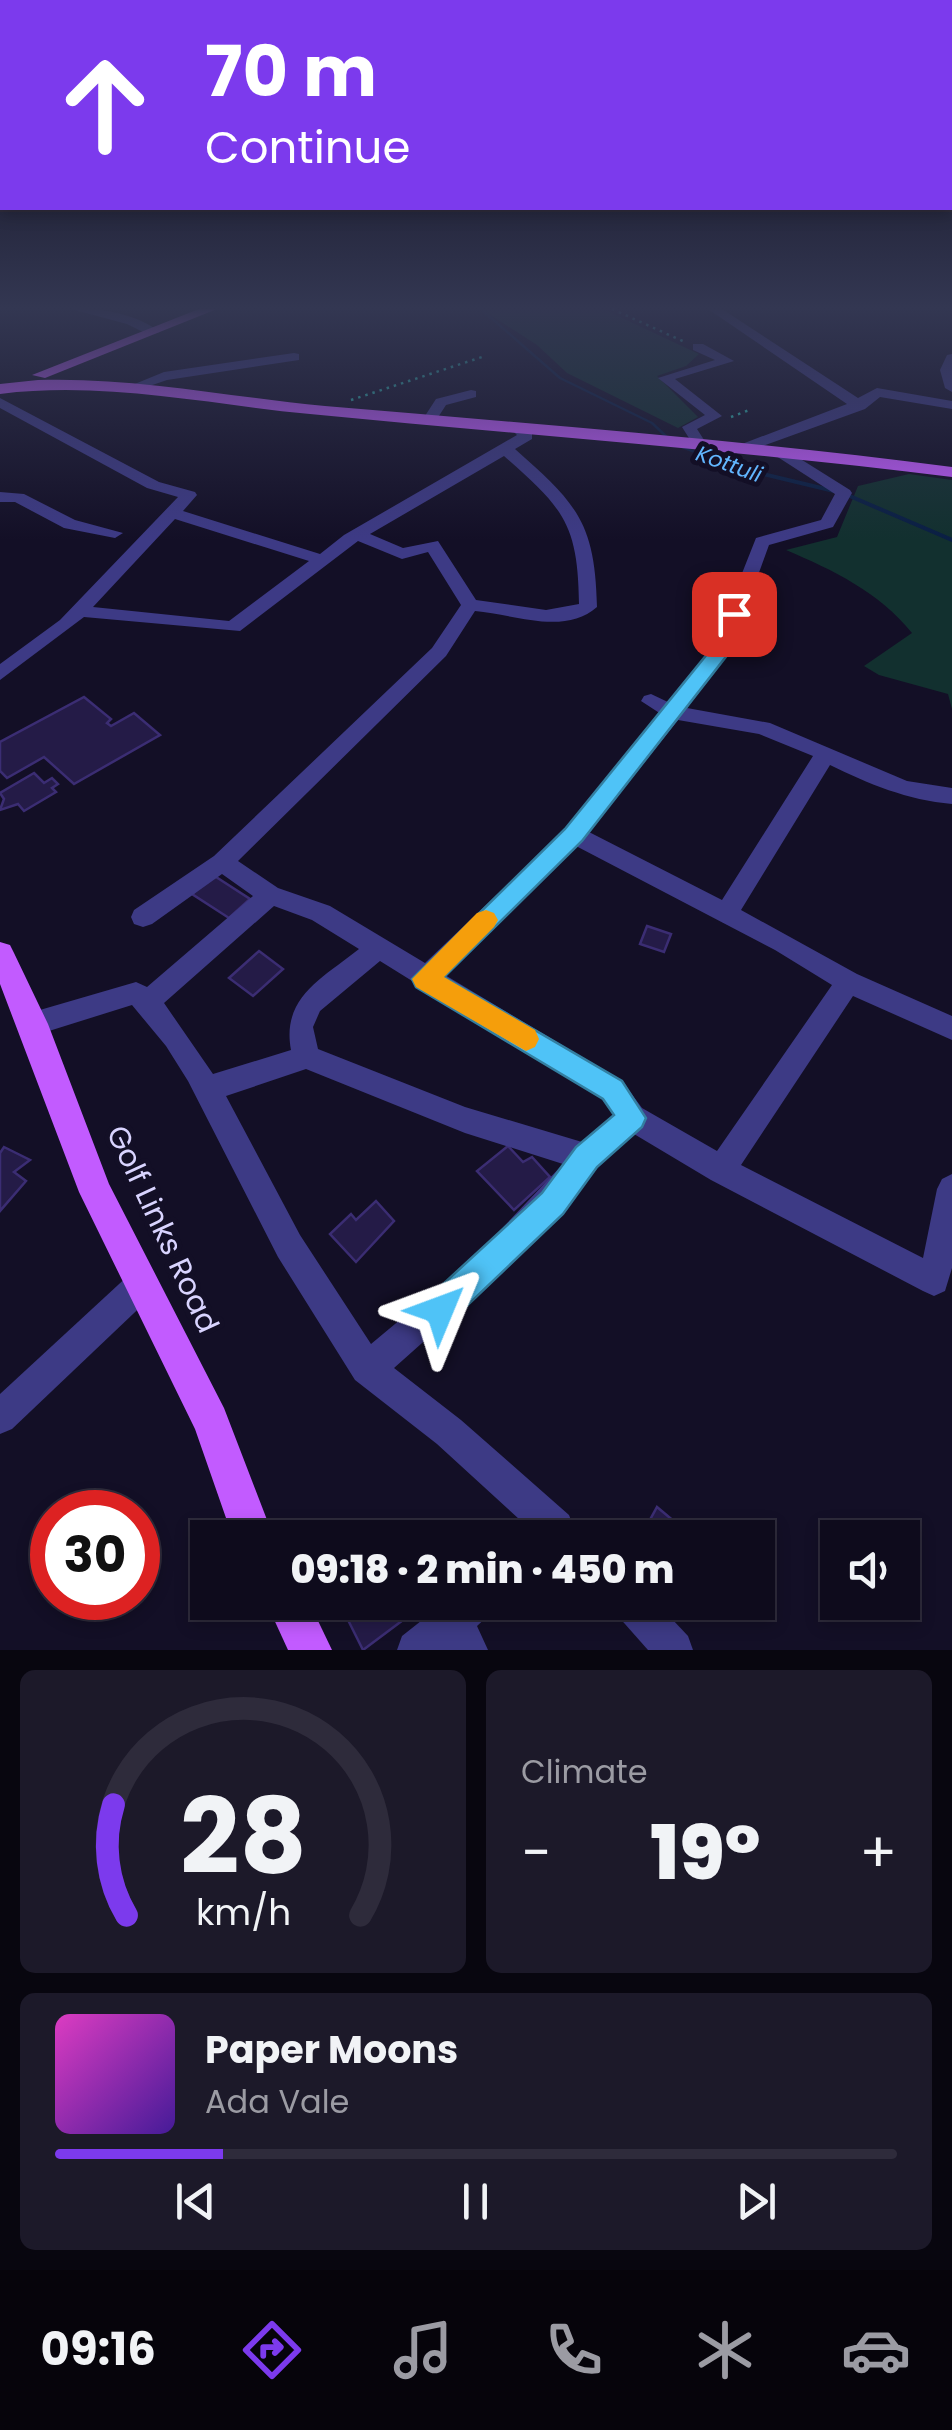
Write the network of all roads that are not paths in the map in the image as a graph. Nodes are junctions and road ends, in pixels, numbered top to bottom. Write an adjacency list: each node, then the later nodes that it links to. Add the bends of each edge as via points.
1 (107, 386): 5 (main road)
2 (137, 386): 5 (street)
3 (680, 386): 12 (street, via 715,416 689,428)
4 (830, 386): 9 (street)
5 (132, 388): 10 (main road)
6 (471, 394): 10 (street, via 441,402)
7 (0, 402): 18 (street, via 153,485 189,495)
8 (951, 405): 9 (street, via 877,392)
9 (860, 406): 13 (street)
10 (430, 419): 11 (main road)
11 (515, 426): 12 (main road); 14 (street, via 527,436)
12 (697, 443): 13 (main road)
13 (746, 447): 15 (main road)
14 (506, 449): 20 (street); 22 (street, via 573,509 588,564 588,607 557,617)
15 (778, 451): 16 (main road); 26 (street, via 844,493 828,522 762,542 721,650)
16 (952, 472)
17 (0, 496): 19 (street, via 18,497 70,524)
18 (173, 513): 21 (street); 23 (street)
19 (116, 533)
20 (358, 534): 21 (street); 22 (street, via 402,554 432,545)
21 (322, 560): 23 (street, via 233,627)
22 (470, 605): 30 (street, via 439,652)
23 (80, 611): 24 (street)
24 (0, 674)
25 (651, 701): 26 (street)
26 (672, 714): 27 (street, via 764,728); 29 (street)
27 (825, 754): 28 (street, via 921,796); 32 (street)
28 (952, 796)
29 (574, 835): 32 (street); 36 (street)
30 (222, 862): 31 (street); 33 (street)
31 (270, 895): 34 (street, via 321,913); 38 (street)
32 (726, 914): 37 (street)
33 (143, 917)
34 (376, 950): 36 (street); 41 (street, via 310,1004 300,1027)
35 (0, 954): 39 (main road, Golf Links Road)
36 (425, 979): 43 (street, via 612,1090)
37 (848, 982): 40 (street); 45 (street)
38 (148, 1001): 39 (street, via 136,993); 42 (street)
39 (33, 1024): 47 (main road, Golf Links Road, via 96,1192)
40 (952, 1028)
41 (306, 1057): 42 (street); 44 (street, via 465,1120)
42 (204, 1090): 48 (street)
43 (632, 1118): 44 (street); 45 (street)
44 (586, 1157): 48 (street, via 553,1203 440,1310)
45 (721, 1170): 46 (street, via 934,1280)
46 (952, 1189)
47 (142, 1284): 49 (street); 50 (main road, Golf Links Road, via 211,1421)
48 (367, 1368): 51 (street, via 449,1432)
49 (0, 1417)
50 (247, 1520)
51 (540, 1520)
52 (646, 1620): 55 (street)
53 (466, 1625): 54 (street)
54 (416, 1650)
55 (674, 1650)

